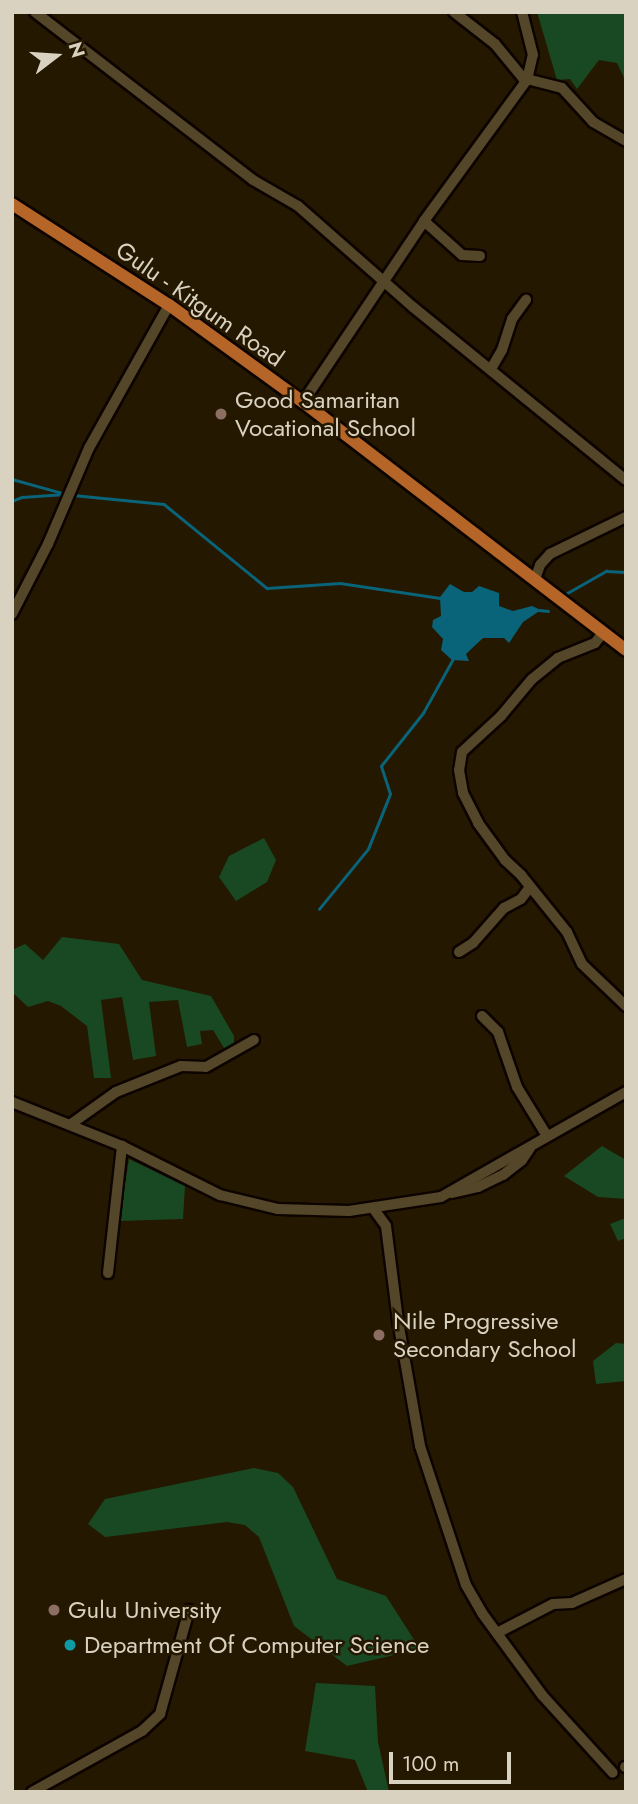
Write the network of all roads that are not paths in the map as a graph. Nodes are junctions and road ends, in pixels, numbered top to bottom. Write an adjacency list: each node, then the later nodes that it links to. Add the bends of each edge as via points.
1 (35, 12): 9 (street, via 253,180 298,206)
2 (454, 12): 4 (street, via 495,44)
3 (522, 12): 4 (street, via 533,55)
4 (527, 80): 5 (street, via 562,88 593,122); 7 (street)
5 (626, 141)
6 (12, 204): 11 (main road, Gulu - Kitgum Road)
7 (424, 221): 8 (street, via 462,254); 9 (street)
8 (480, 256)
9 (385, 279): 12 (street); 13 (street)
10 (526, 300): 12 (street, via 512,318)
11 (169, 305): 13 (main road, Gulu - Kitgum Road); 17 (street, via 89,448)
12 (491, 369): 14 (street)
13 (303, 402): 16 (main road, Gulu - Kitgum Road)
14 (626, 480)
15 (626, 517): 16 (street, via 550,554)
16 (535, 579): 18 (main road, Gulu - Kitgum Road)
17 (12, 614)
18 (604, 633): 19 (main road, Gulu - Kitgum Road); 20 (street, via 595,643 558,657 459,760 463,793 478,823)
19 (626, 650)
20 (530, 887): 21 (street); 22 (street, via 567,932 582,964)
21 (459, 952)
22 (626, 1006)
23 (482, 1016): 28 (street, via 498,1032 514,1081)
24 (254, 1040): 27 (street, via 206,1067 181,1066 116,1092)
25 (626, 1092): 28 (street)
26 (12, 1102): 27 (street)
27 (71, 1124): 29 (street)
28 (547, 1136): 30 (street, via 489,1183)
29 (122, 1146): 31 (street, via 196,1185 245,1201 298,1211); 33 (street)
30 (398, 1205): 31 (street); 32 (street)
31 (373, 1208): 32 (street)
32 (386, 1226): 36 (street, via 420,1447 466,1585)
33 (108, 1273)
34 (626, 1579): 36 (street, via 572,1603 553,1604)
35 (188, 1610): 38 (street, via 160,1714 142,1731)
36 (497, 1633): 37 (street, via 542,1695)
37 (613, 1773)
38 (32, 1792)

